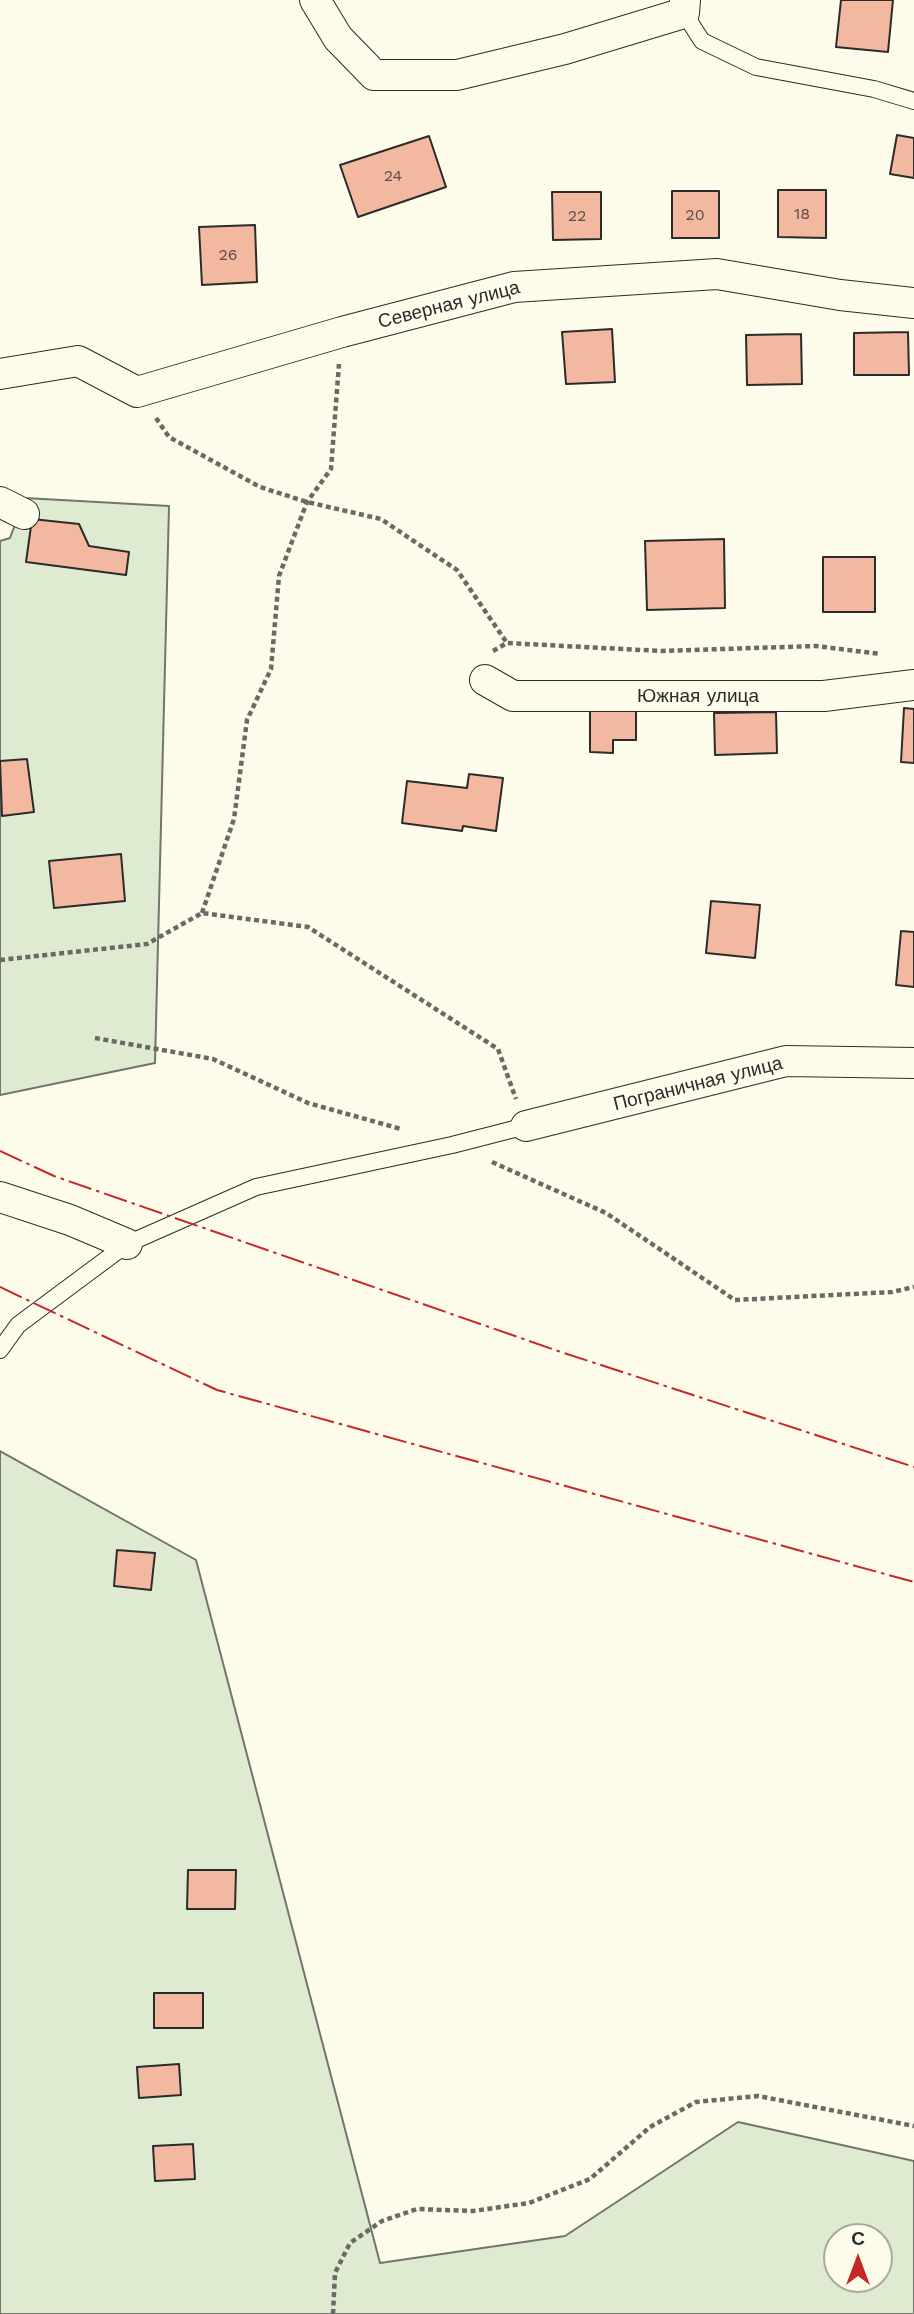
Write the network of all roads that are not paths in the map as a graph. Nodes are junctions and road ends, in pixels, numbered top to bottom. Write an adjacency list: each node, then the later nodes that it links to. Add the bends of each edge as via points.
1 (315, 0): 2 (street, via 338,38 374,75 457,75 565,49)
2 (684, 7): 3 (lane, via 702,41 756,67)
3 (914, 100)
4 (914, 303): 5 (street, Северная улица, via 717,274 514,287 137,392 78,361)
5 (0, 374)
6 (485, 680): 7 (street, Южная улица, via 513,696 824,696)
7 (914, 685)
8 (914, 1063): 9 (street, Пограничная улица, via 786,1061)
9 (526, 1126): 11 (lane, via 256,1187)
10 (0, 1197): 11 (street)
11 (127, 1244): 12 (lane, via 19,1325)
12 (0, 1350)

